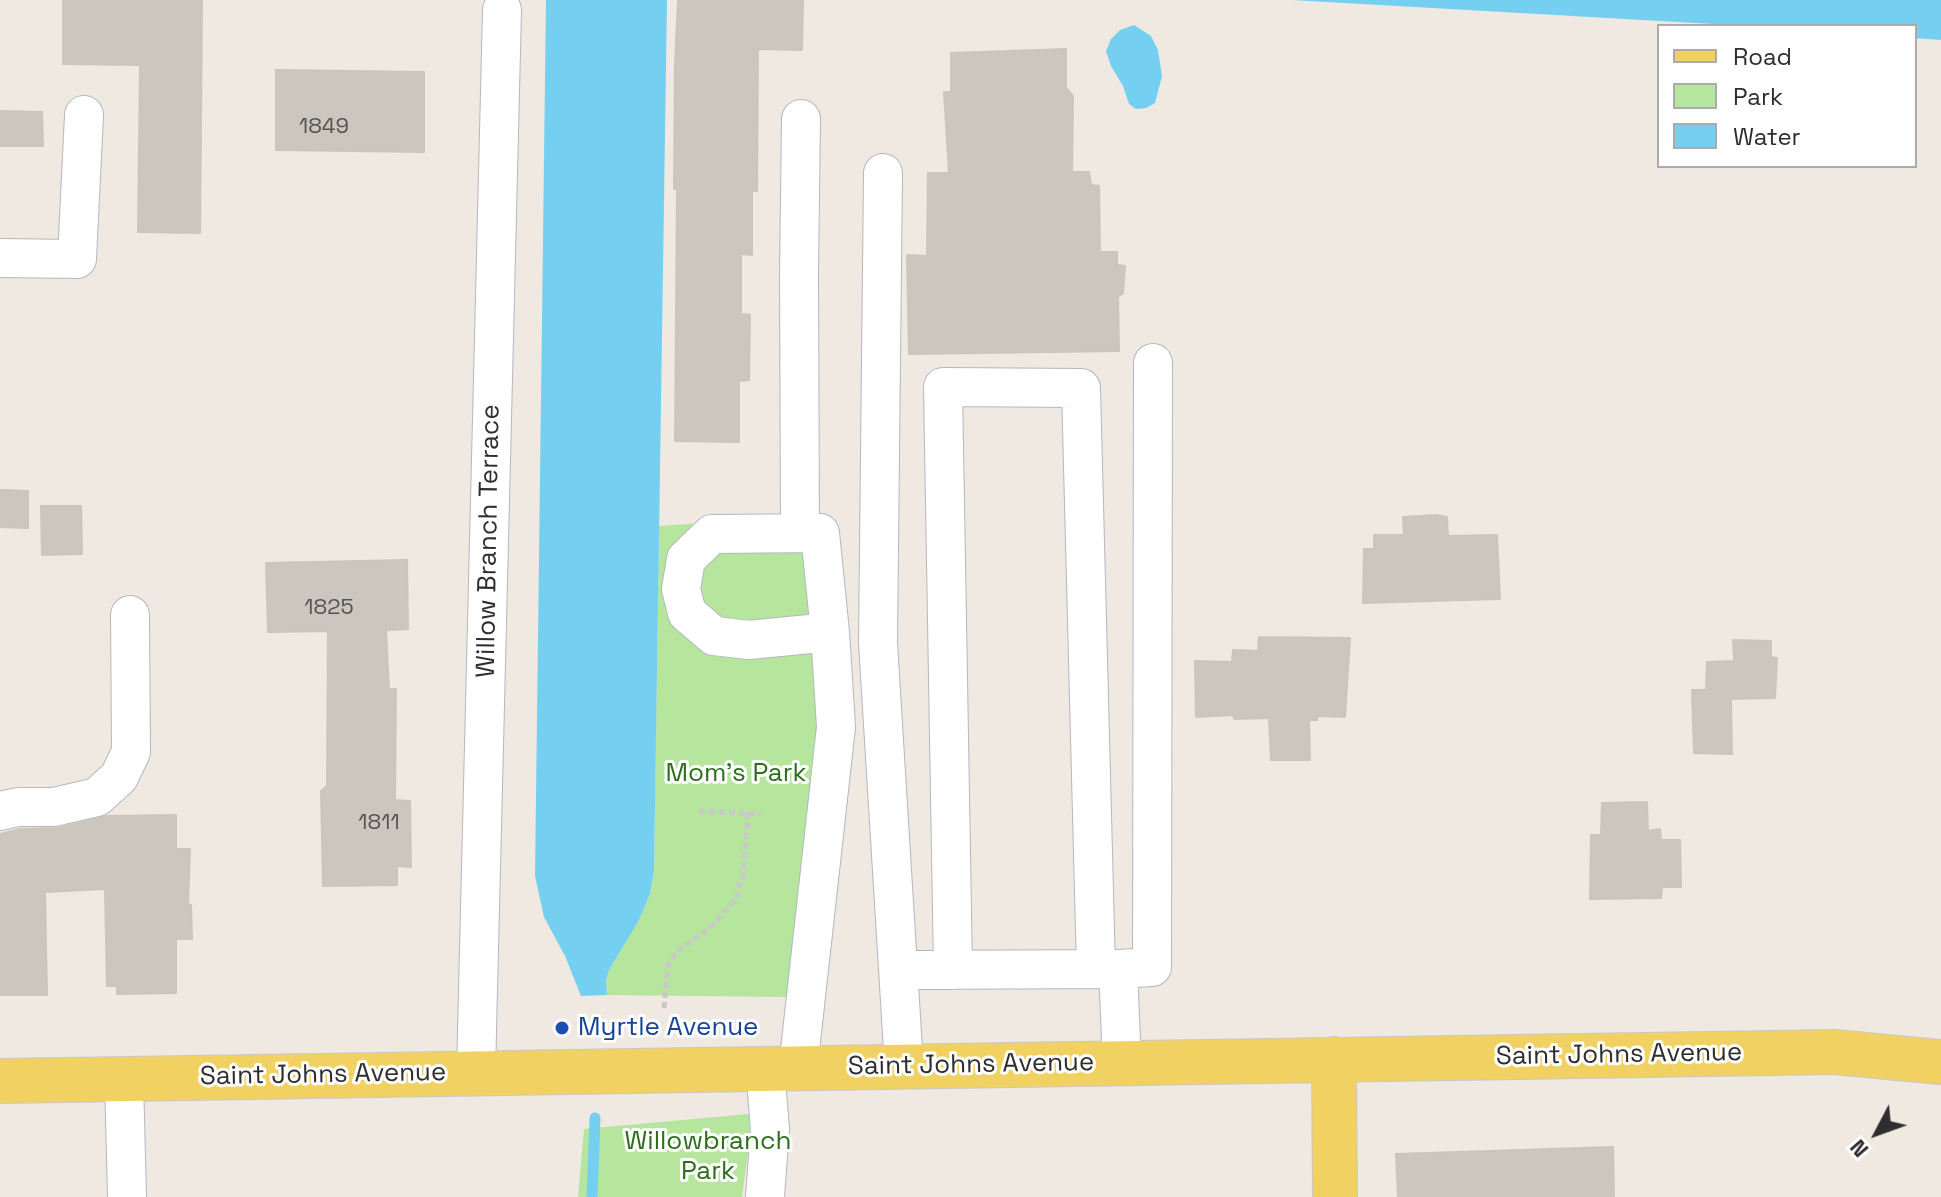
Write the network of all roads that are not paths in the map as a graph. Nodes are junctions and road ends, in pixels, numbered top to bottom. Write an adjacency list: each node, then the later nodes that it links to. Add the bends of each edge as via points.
1 (502, 10): 19 (street, Willow Branch Terrace)
2 (84, 115): 5 (street, via 77,259)
3 (801, 119): 7 (street)
4 (883, 173): 12 (street, via 878,643)
5 (0, 258)
6 (1153, 363): 11 (street, via 1152,967)
7 (800, 533): 9 (street, via 820,533); 9 (street, via 712,534 686,559 681,589 687,613 714,636 749,640)
8 (130, 615): 10 (street, via 131,752 119,777 97,797)
9 (830, 632): 18 (street, via 836,727)
10 (0, 811)
11 (1107, 969): 13 (street); 13 (street, via 1087,639 1081,388 943,387); 16 (street)
12 (898, 970): 13 (street); 17 (street)
13 (953, 970)
14 (1334, 1059): 15 (main road, Saint Johns Avenue, via 1834,1052); 16 (main road, Saint Johns Avenue); 24 (main road)
15 (1941, 1062)
16 (1122, 1063): 17 (main road, Saint Johns Avenue)
17 (904, 1066): 18 (main road, Saint Johns Avenue)
18 (781, 1068): 19 (main road, Saint Johns Avenue); 23 (street)
19 (476, 1072): 20 (main road, Saint Johns Avenue)
20 (124, 1079): 21 (main road, Saint Johns Avenue); 22 (street)
21 (0, 1081)
22 (127, 1197)
23 (765, 1197)
24 (1335, 1197)

